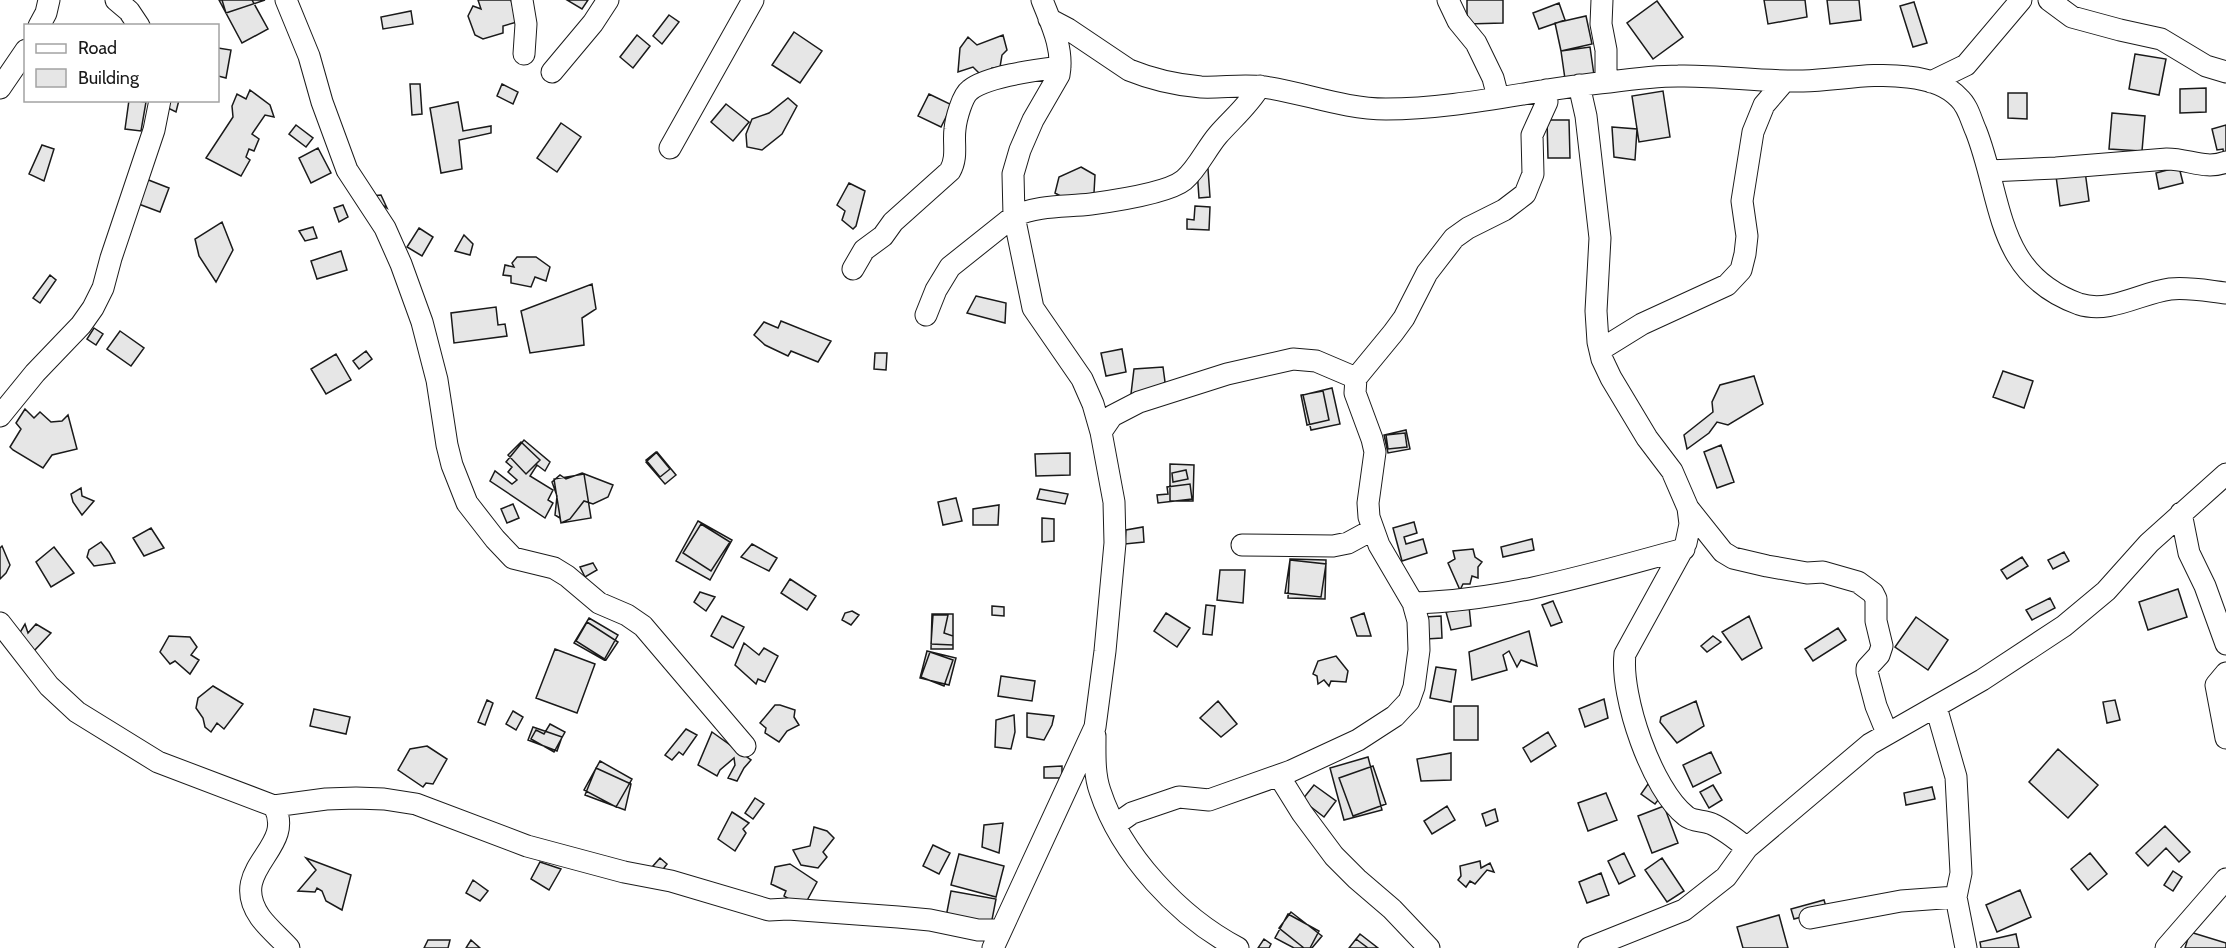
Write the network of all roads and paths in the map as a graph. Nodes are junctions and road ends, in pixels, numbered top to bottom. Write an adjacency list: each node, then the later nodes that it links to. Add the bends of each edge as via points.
1 (49, 0): 12 (street)
2 (116, 0): 13 (street)
3 (286, 0): 53 (street, via 347,170 385,228 422,322 437,380 447,445 467,503 513,558 554,568 599,603 643,626)
4 (522, 0): 15 (street, via 526,24)
5 (608, 0): 17 (street)
6 (753, 0): 28 (street)
7 (1448, 0): 26 (street, via 1458,21 1476,43)
8 (1602, 0): 20 (street)
9 (2021, 0): 21 (street, via 1966,65)
10 (2049, 0): 18 (street, via 2072,17 2161,39 2206,66)
11 (1045, 9): 16 (street, via 1058,45); 23 (street, via 1068,29 1137,73 1203,87)
12 (40, 24)
13 (138, 24)
14 (24, 53): 24 (street)
15 (524, 54)
16 (1060, 67): 31 (street, via 1020,150 1013,174); 32 (street, via 1002,77 968,91 956,124 950,171 864,250)
17 (552, 72)
18 (2226, 72)
19 (1781, 81): 20 (street, via 1680,76); 21 (street, via 1882,74); 35 (street, via 1764,105 1753,132 1742,201 1747,236 1741,270 1727,285 1642,324)
20 (1606, 82): 22 (street)
21 (1931, 82): 30 (street, via 1957,95 1965,104)
22 (1579, 85): 25 (street); 35 (street, via 1598,216)
23 (1260, 86): 26 (street, via 1384,109); 31 (street, via 1182,181 1115,201 1042,207)
24 (0, 88)
25 (1546, 90): 26 (street); 36 (street, via 1547,102 1532,135 1533,174 1525,194 1512,206 1455,238 1427,273 1404,318)
26 (1498, 97)
27 (160, 102): 37 (street, via 103,288 93,308)
28 (670, 148)
29 (2226, 162): 30 (street, via 2208,166 2167,159)
30 (1989, 171): 33 (street, via 2005,234 2022,265 2070,300 2097,307 2169,290)
31 (1014, 216): 34 (street, via 950,267); 38 (street, via 1033,308 1082,379)
32 (853, 269)
33 (2226, 293)
34 (926, 315)
35 (1599, 350): 40 (street, via 1623,399 1672,471)
36 (1356, 378): 38 (street, via 1316,361 1293,359 1227,374 1139,402 1112,416); 42 (street, via 1355,393 1375,452 1368,503)
37 (0, 416)
38 (1101, 432): 50 (street, via 1114,502 1115,543)
39 (2226, 474): 41 (street)
40 (1688, 508): 44 (street, via 1690,524); 51 (street, via 1723,552 1733,558 1808,573 1823,572 1858,582 1873,593 1882,646 1867,672)
41 (2181, 513): 47 (street, via 2189,553); 49 (street, via 2106,591 2064,626)
42 (1372, 530): 43 (street, via 1333,546); 45 (street)
43 (1242, 545)
44 (1684, 549): 45 (street, via 1546,585 1445,602); 57 (street, via 1625,654 1624,675 1635,726 1667,794 1683,814 1715,825)
45 (1413, 603): 54 (street, via 1419,650 1414,687 1404,708 1358,740)
46 (0, 623): 55 (street, via 49,686 77,712 158,762)
47 (2226, 644)
48 (2226, 673): 52 (street, via 2216,685)
49 (1936, 707): 51 (street); 59 (street, via 1956,777 1961,873)
50 (1095, 727): 56 (street, via 1099,789); 61 (street)
51 (1887, 733): 57 (street)
52 (2226, 738)
53 (745, 746)
54 (1279, 776): 56 (street, via 1209,800 1179,797 1132,813); 64 (street, via 1334,856)
55 (274, 806): 61 (street, via 356,798 416,804 527,846 769,910 930,920 978,930); 62 (street, via 280,826 277,837 257,866 250,885 260,918)
56 (1115, 825): 63 (street, via 1150,875 1181,910)
57 (1747, 848): 65 (street, via 1726,878 1684,910)
58 (2226, 879): 67 (street)
59 (1956, 897): 60 (street, via 1900,901); 66 (street)
60 (1810, 918)
61 (996, 939)
62 (289, 948)
63 (1238, 948)
64 (1429, 948)
65 (1589, 948)
66 (1966, 948)
67 (2166, 948)

